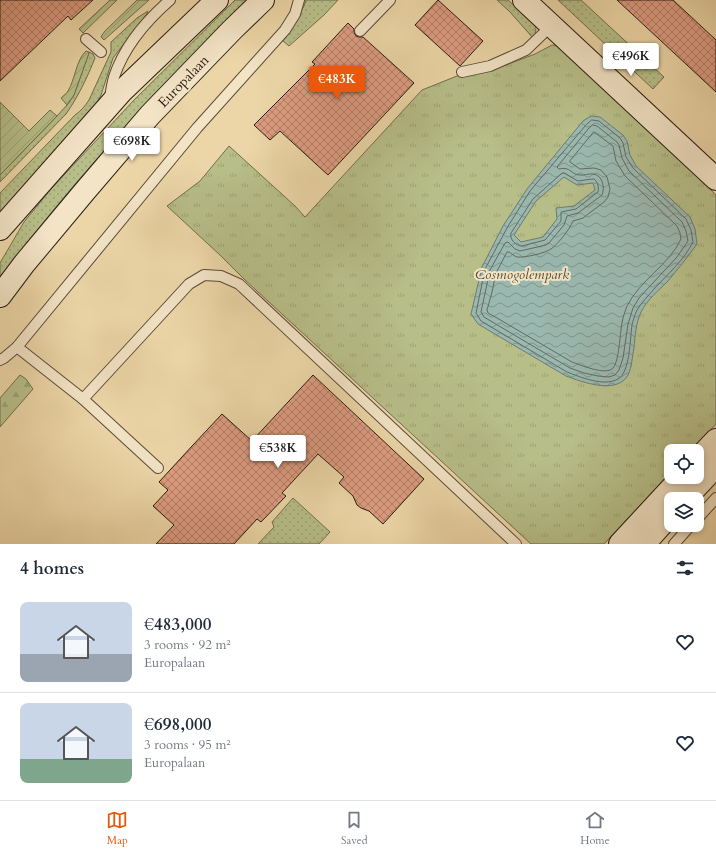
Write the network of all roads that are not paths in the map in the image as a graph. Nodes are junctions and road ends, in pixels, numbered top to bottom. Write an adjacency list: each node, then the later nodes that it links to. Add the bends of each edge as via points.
1 (170, 0): 12 (lane, via 150,19 127,48 114,77)
2 (216, 0): 12 (main road)
3 (263, 0): 15 (main road, Europalaan, via 150,115)
4 (299, 0): 16 (lane, via 285,30 197,128)
5 (390, 0): 8 (lane)
6 (524, 0): 7 (main road)
7 (551, 26): 11 (lane, via 526,50 490,66); 13 (main road)
8 (360, 31)
9 (86, 39): 10 (lane)
10 (101, 52)
11 (462, 72)
12 (108, 106): 14 (main road)
13 (716, 179)
14 (0, 229)
15 (0, 296)
16 (17, 347): 17 (lane); 18 (lane)
17 (0, 360)
18 (84, 399): 22 (lane); 29 (lane, via 189,284 204,275 221,276 239,284)
19 (716, 440): 20 (main road)
20 (704, 453)
21 (716, 466): 24 (main road)
22 (158, 468)
23 (676, 484): 30 (main road)
24 (692, 492)
25 (716, 498): 26 (lane)
26 (704, 511)
27 (664, 522): 31 (main road)
28 (685, 532): 32 (lane)
29 (516, 544)
30 (620, 544)
31 (644, 544)
32 (674, 544)

